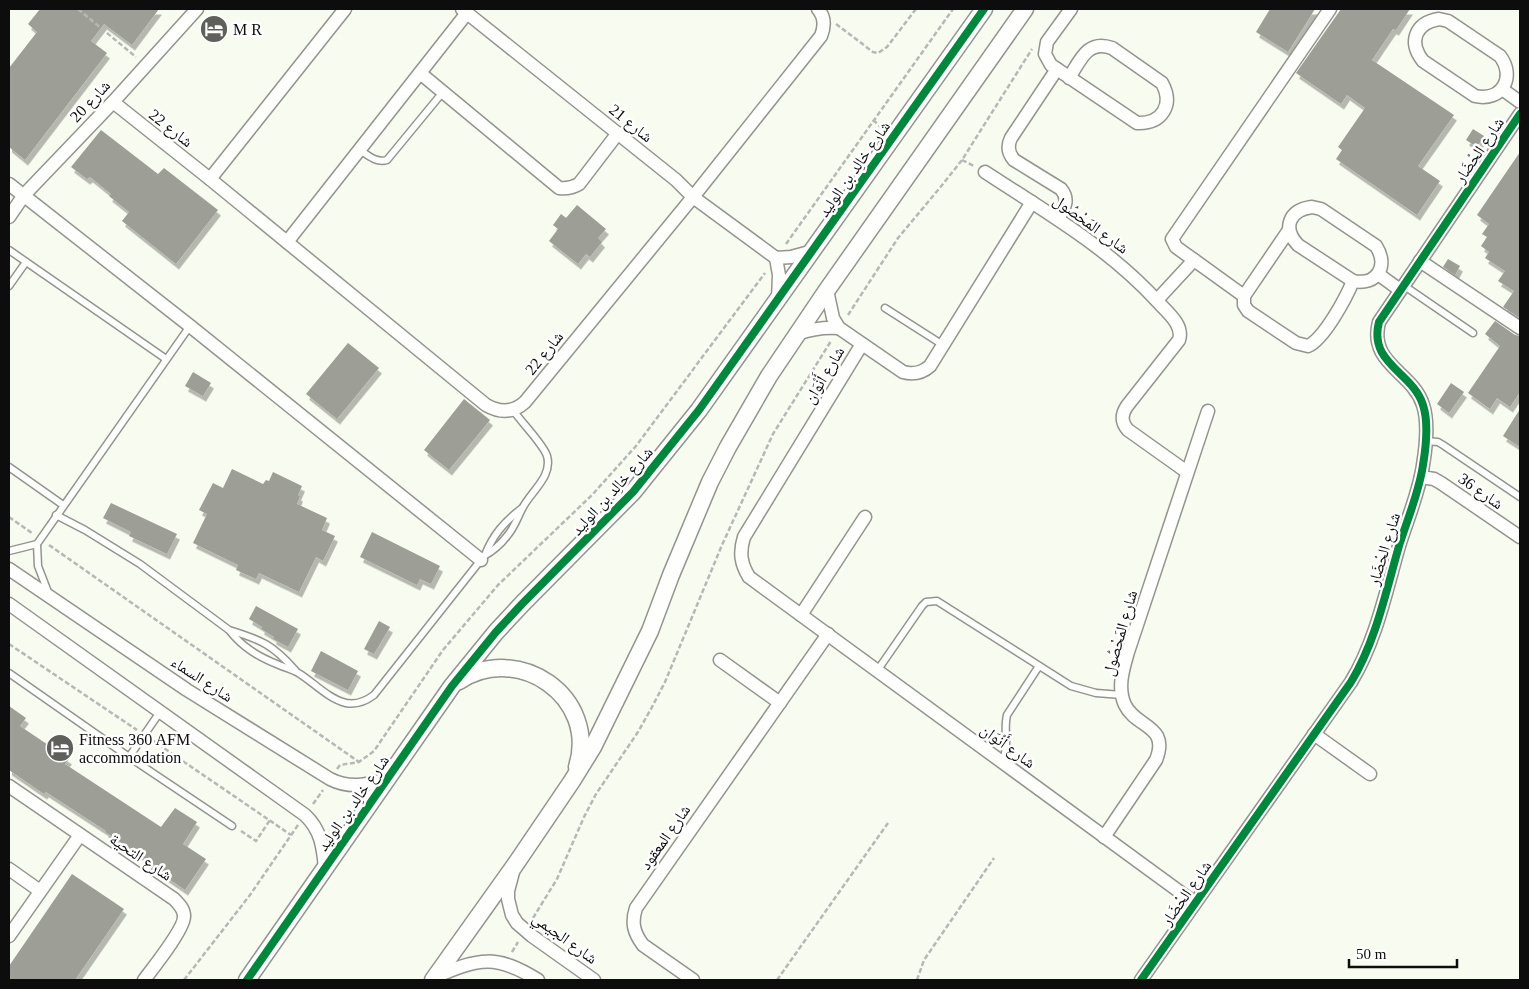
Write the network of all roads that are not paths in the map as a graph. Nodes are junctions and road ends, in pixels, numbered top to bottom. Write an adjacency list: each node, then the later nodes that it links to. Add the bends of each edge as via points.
1 (197, 9): 14 (street, شارع 20)
2 (345, 9): 20 (street)
3 (984, 9): 30 (street, شارع خالِد بن الوليد)
4 (1025, 9): 39 (street)
5 (1071, 9): 9 (street, via 1045,48 1047,60)
6 (1330, 9): 32 (street, via 1173,235 1174,245)
7 (820, 10): 23 (street, شارع 22, via 824,24 821,36)
8 (464, 11): 10 (street, شارع 21); 17 (street, شارع 21)
9 (1057, 69): 11 (street); 26 (street, via 1008,147 1014,160 1064,193 1066,202)
10 (420, 73): 13 (street); 18 (street, شارع 21)
11 (1069, 78): 11 (street, via 1090,48 1104,45 1162,83 1167,99 1165,108 1154,121 1137,123)
12 (1502, 89): 12 (street, via 1491,97 1475,96 1422,61 1414,44 1421,26 1439,19 1448,21 1500,56 1507,71); 15 (street)
13 (443, 92): 17 (street, via 559,188 572,188 579,184); 18 (lane, via 387,160 375,160)
14 (113, 102): 20 (street, شارع 22); 22 (street, شارع 20)
15 (1520, 102)
16 (1520, 114): 33 (street, شارع الحْضَار)
17 (618, 133): 23 (street, شارع 21)
18 (360, 150): 28 (street, شارع 21)
19 (985, 172): 24 (street)
20 (210, 179): 28 (street, شارع 22)
21 (9, 184): 22 (street)
22 (24, 195): 25 (street, شارع 20); 44 (street)
23 (693, 197): 31 (street, شارع 21); 52 (street, شارع 22, via 525,402)
24 (1032, 202): 26 (street, شارع المَحْصُول); 50 (street, شارع المَحْصُول)
25 (9, 217)
26 (1058, 219): 42 (street, شارع المَحْصُول, via 1109,256)
27 (1289, 230): 35 (street, via 1295,213 1303,208 1321,209 1376,246 1383,264); 36 (street, via 1298,245); 40 (street)
28 (287, 242): 52 (street, شارع 22, via 486,405 499,411)
29 (9, 250): 34 (lane)
30 (813, 251): 31 (street, via 791,258); 41 (street, شارع خالِد بن الوليد)
31 (776, 258): 41 (street)
32 (1194, 260): 40 (street); 42 (street)
33 (1420, 261): 38 (street, شارع الحْضَار); 46 (street)
34 (26, 262): 37 (lane); 51 (lane)
35 (1378, 274): 36 (street, via 1362,283); 38 (street)
36 (1353, 281): 40 (street, via 1341,306 1317,340 1308,346 1296,344 1248,311)
37 (9, 286)
38 (1402, 288): 47 (lane); 54 (street, شارع الحْضَار, via 1379,322 1376,337 1381,352 1423,404)
39 (827, 290): 45 (street, via 832,318); 48 (street)
40 (1244, 296)
41 (778, 300): 78 (street, شارع خالِد بن الوليد, via 699,410 639,485 522,604)
42 (1157, 300): 56 (street, شارع المَحْصُول, via 1180,327 1180,336 1127,406 1122,418 1128,430)
43 (885, 308): 50 (lane)
44 (190, 326): 51 (lane); 66 (street)
45 (839, 328): 48 (street); 49 (street, شارع المَحْصُول)
46 (1520, 328)
47 (1473, 333)
48 (796, 334): 87 (street, via 728,447 693,522 650,631 608,718)
49 (862, 344): 50 (street, شارع المَحْصُول, via 903,372 915,374 930,366); 70 (street, شارع أَنْوَان, via 744,538 741,548 741,558 750,578)
50 (943, 345)
51 (166, 359): 59 (lane)
52 (513, 410): 60 (lane, via 542,446 548,463 545,475)
53 (1208, 411): 56 (street, شارع المَحْصُول)
54 (1426, 441): 57 (street, شارع الحْضَار); 58 (lane, via 1443,444)
55 (9, 467): 59 (lane)
56 (1188, 472): 79 (street, شارع المَحْصُول, via 1126,658)
57 (1421, 477): 63 (street, شارع 36, via 1441,483); 82 (street, شارع الحْضَار, via 1366,655)
58 (1520, 497)
59 (63, 505): 61 (lane)
60 (522, 509): 66 (lane, via 499,529); 66 (lane, via 508,536)
61 (56, 515): 64 (lane); 71 (lane, via 140,564)
62 (865, 517): 70 (street)
63 (1520, 538)
64 (38, 541): 65 (lane); 68 (lane, via 41,577)
65 (9, 551)
66 (483, 558): 77 (lane, via 369,699 344,703)
67 (9, 569): 68 (street, شارع السماء)
68 (50, 597): 86 (street, شارع السماء, via 188,690 339,784 356,786)
69 (9, 604): 81 (street)
70 (801, 615): 72 (street, شارع أَنْوَان)
71 (229, 630): 77 (lane, via 254,654); 77 (lane, via 267,644)
72 (828, 634): 75 (street, شارع أَنْوَان); 80 (street, شارع المعقود)
73 (720, 660): 80 (street)
74 (1039, 666): 75 (lane, via 942,603 931,601 922,606); 79 (lane, via 1079,689); 84 (lane, via 1007,715 1007,749)
75 (878, 671): 84 (street, شارع أَنْوَان)
76 (9, 673): 83 (lane)
77 (298, 673)
78 (452, 686): 86 (street, شارع خالِد بن الوليد); 87 (street, via 466,676 501,667 536,674 551,684 563,696 579,728 578,764)
79 (1122, 696): 91 (street, شارع المَحْصُول, via 1128,711 1156,732 1160,746 1156,760)
80 (780, 703): 103 (street, شارع المعقود, via 636,908 634,928 643,945)
81 (160, 712): 83 (lane); 93 (street, via 305,815 318,832)
82 (1314, 734): 85 (street); 96 (street, شارع الحْضَار)
83 (128, 757): 89 (lane)
84 (1002, 762): 91 (street, شارع أَنْوَان)
85 (1370, 774)
86 (387, 779): 93 (street, شارع خالِد بن الوليد)
87 (572, 781): 92 (street)
88 (9, 786): 90 (street, شارع التحية)
89 (232, 826)
90 (80, 835): 95 (street); 99 (street, شارع التحية, via 183,908 181,927)
91 (1104, 837): 96 (street, شارع أَنْوَان)
92 (515, 865): 98 (street); 102 (street, شارع الجيمي, via 508,891 512,916 532,936)
93 (325, 868): 100 (street, شارع خالِد بن الوليد)
94 (9, 869): 95 (street)
95 (40, 891): 97 (street)
96 (1195, 903): 104 (street, شارع الحْضَار)
97 (9, 936)
98 (434, 978): 101 (street, via 473,962 492,961 512,966)
99 (144, 980)
100 (247, 980)
101 (538, 980)
102 (594, 980)
103 (693, 980)
104 (1141, 980)

